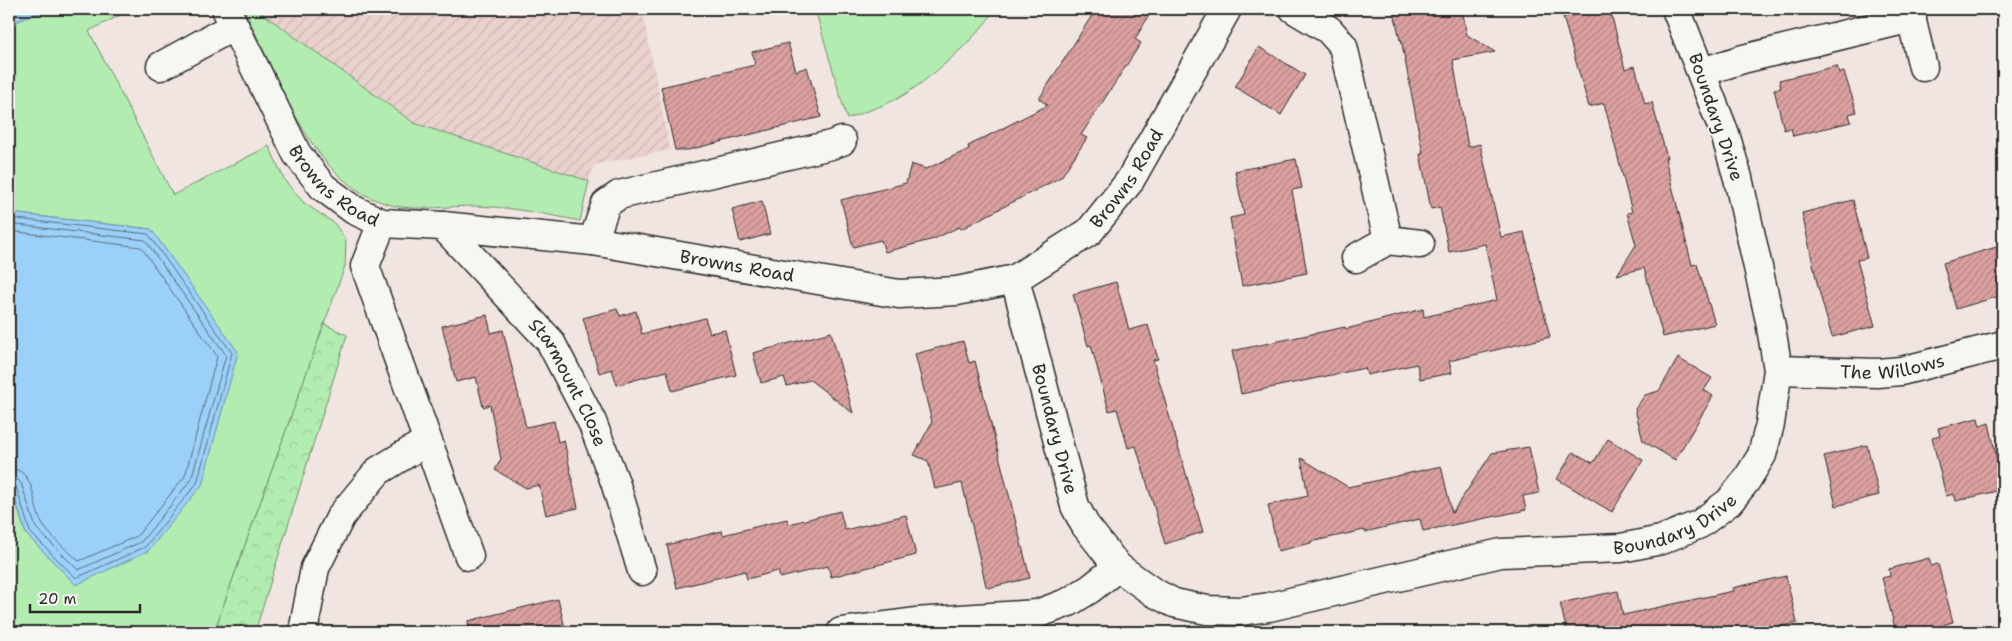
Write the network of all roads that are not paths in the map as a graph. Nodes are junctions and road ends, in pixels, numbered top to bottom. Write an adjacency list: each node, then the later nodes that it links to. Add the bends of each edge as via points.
1 (1227, 9): 16 (street, Browns Road, via 1129,182 1089,232)
2 (1294, 9): 12 (street, via 1329,30 1343,46)
3 (1676, 9): 8 (street, Boundary Drive)
4 (1910, 13): 7 (street); 8 (street)
5 (230, 17): 6 (street); 10 (street, Browns Road, via 297,154 323,187 354,210)
6 (160, 66)
7 (1923, 67)
8 (1702, 72): 18 (street, Boundary Drive, via 1738,178)
9 (842, 141): 13 (street, via 619,195 606,204)
10 (382, 223): 11 (street, Browns Road); 19 (street, via 365,266)
11 (442, 226): 13 (street, Browns Road); 22 (street, Starmount Close, via 550,341 592,422 616,482)
12 (1388, 240): 14 (street); 15 (street)
13 (593, 241): 16 (street, Browns Road, via 899,294 956,291)
14 (1420, 244)
15 (1356, 258)
16 (1015, 279): 21 (street, Boundary Drive, via 1075,506 1085,525)
17 (2003, 345): 18 (street, The Willows, via 1901,371)
18 (1778, 370): 21 (street, Boundary Drive, via 1762,455 1746,480 1729,502 1700,524 1661,540 1621,548 1500,553 1241,611 1207,610 1174,603)
19 (427, 441): 20 (street); 24 (street, via 378,471 341,516 315,568)
20 (469, 556)
21 (1118, 567): 23 (street, via 1069,602 1037,614)
22 (642, 571)
23 (945, 626): 25 (street)
24 (303, 632)
25 (841, 632)

